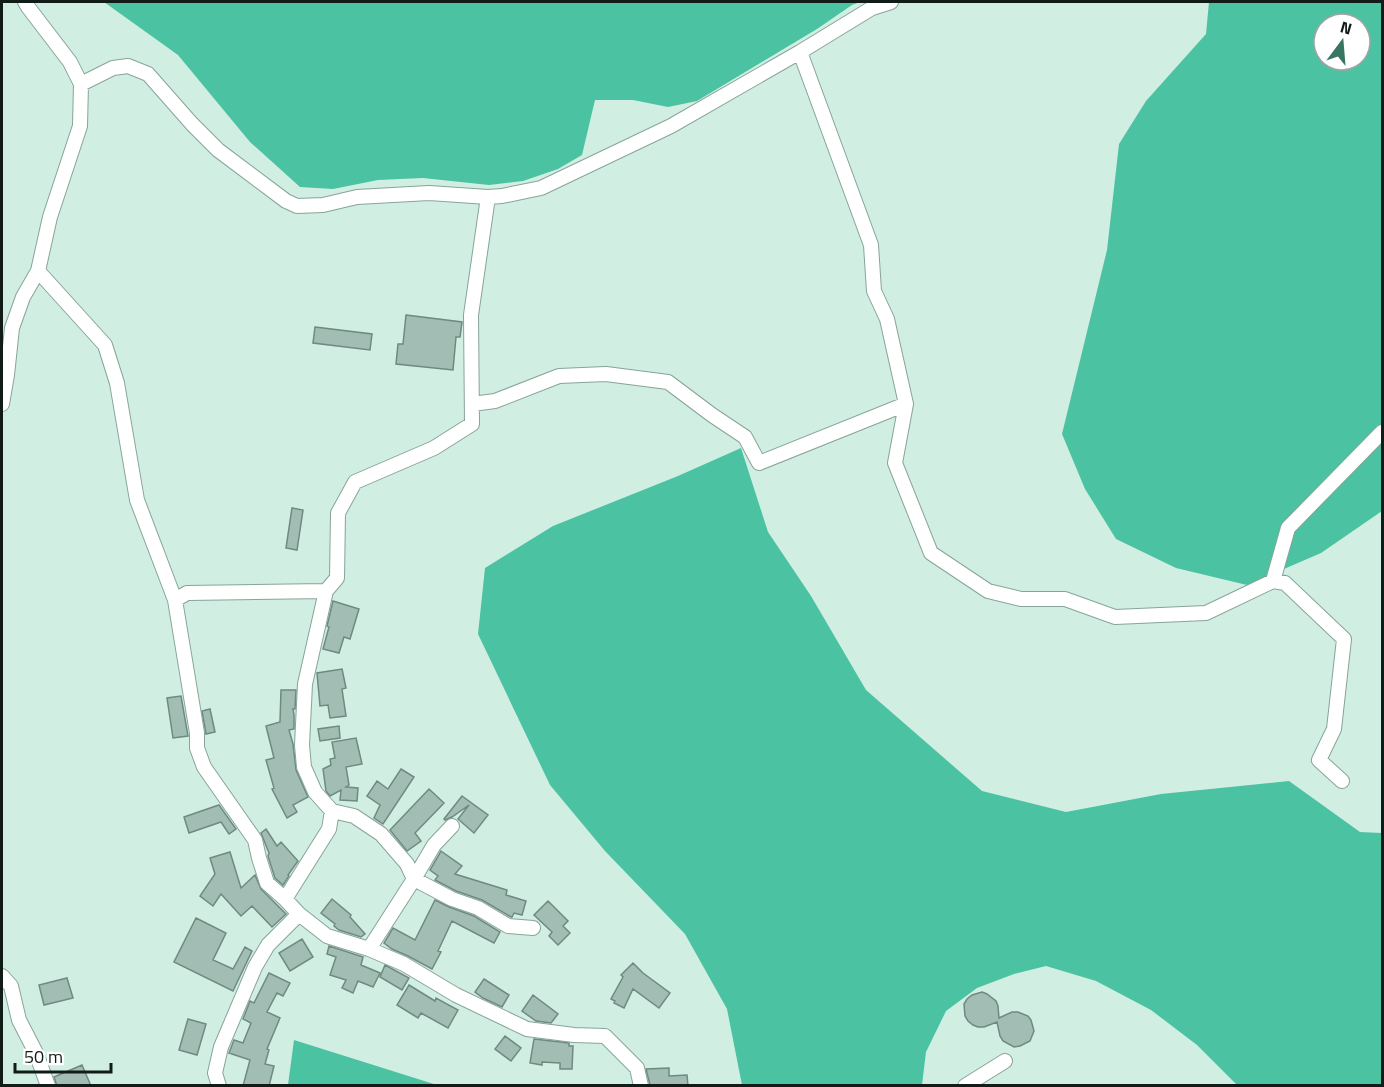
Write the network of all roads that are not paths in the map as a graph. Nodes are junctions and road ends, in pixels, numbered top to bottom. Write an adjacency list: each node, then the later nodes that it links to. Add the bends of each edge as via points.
1 (25, 2): 4 (street, via 70,62)
2 (891, 2): 3 (street, via 872,8)
3 (800, 52): 5 (street, via 671,126 541,188); 9 (street, via 872,244 874,291 887,319)
4 (81, 84): 5 (street, via 113,68 128,66 148,74 218,150 297,206 357,197 429,193); 6 (street, via 80,126 50,217)
5 (488, 197): 8 (street, via 471,315)
6 (38, 271): 7 (street, via 12,328); 13 (street, via 105,345 117,383 137,500)
7 (2, 404)
8 (472, 404): 9 (street, via 495,402 559,376 606,374 668,382 745,436 759,463); 12 (street, via 472,424 434,448 355,482 338,513 337,578)
9 (906, 404): 11 (street, via 895,463 931,553 988,591 1021,599 1065,599 1116,617 1206,613)
10 (1383, 432): 11 (street, via 1288,528)
11 (1273, 580): 14 (street, via 1285,583 1344,639 1334,729 1319,760)
12 (326, 591): 13 (street, via 187,593); 15 (street, via 305,684 302,745 304,767 315,792)
13 (175, 600): 18 (street, via 197,748 204,767 255,840 267,883)
14 (1342, 781)
15 (332, 811): 17 (street, via 354,816 381,834 407,864); 18 (street, via 329,829)
16 (452, 826): 17 (street, via 434,845)
17 (414, 879): 20 (street, via 508,926); 21 (street)
18 (285, 899): 19 (street)
19 (299, 914): 21 (street, via 327,936); 25 (street, via 268,945 255,967 221,1047 215,1073)
20 (533, 928)
21 (369, 949): 26 (street, via 527,1029 605,1036 637,1068)
22 (2, 976): 24 (street, via 11,986 19,1020)
23 (1005, 1060): 27 (street)
24 (48, 1086)
25 (219, 1086)
26 (642, 1086)
27 (965, 1086)

